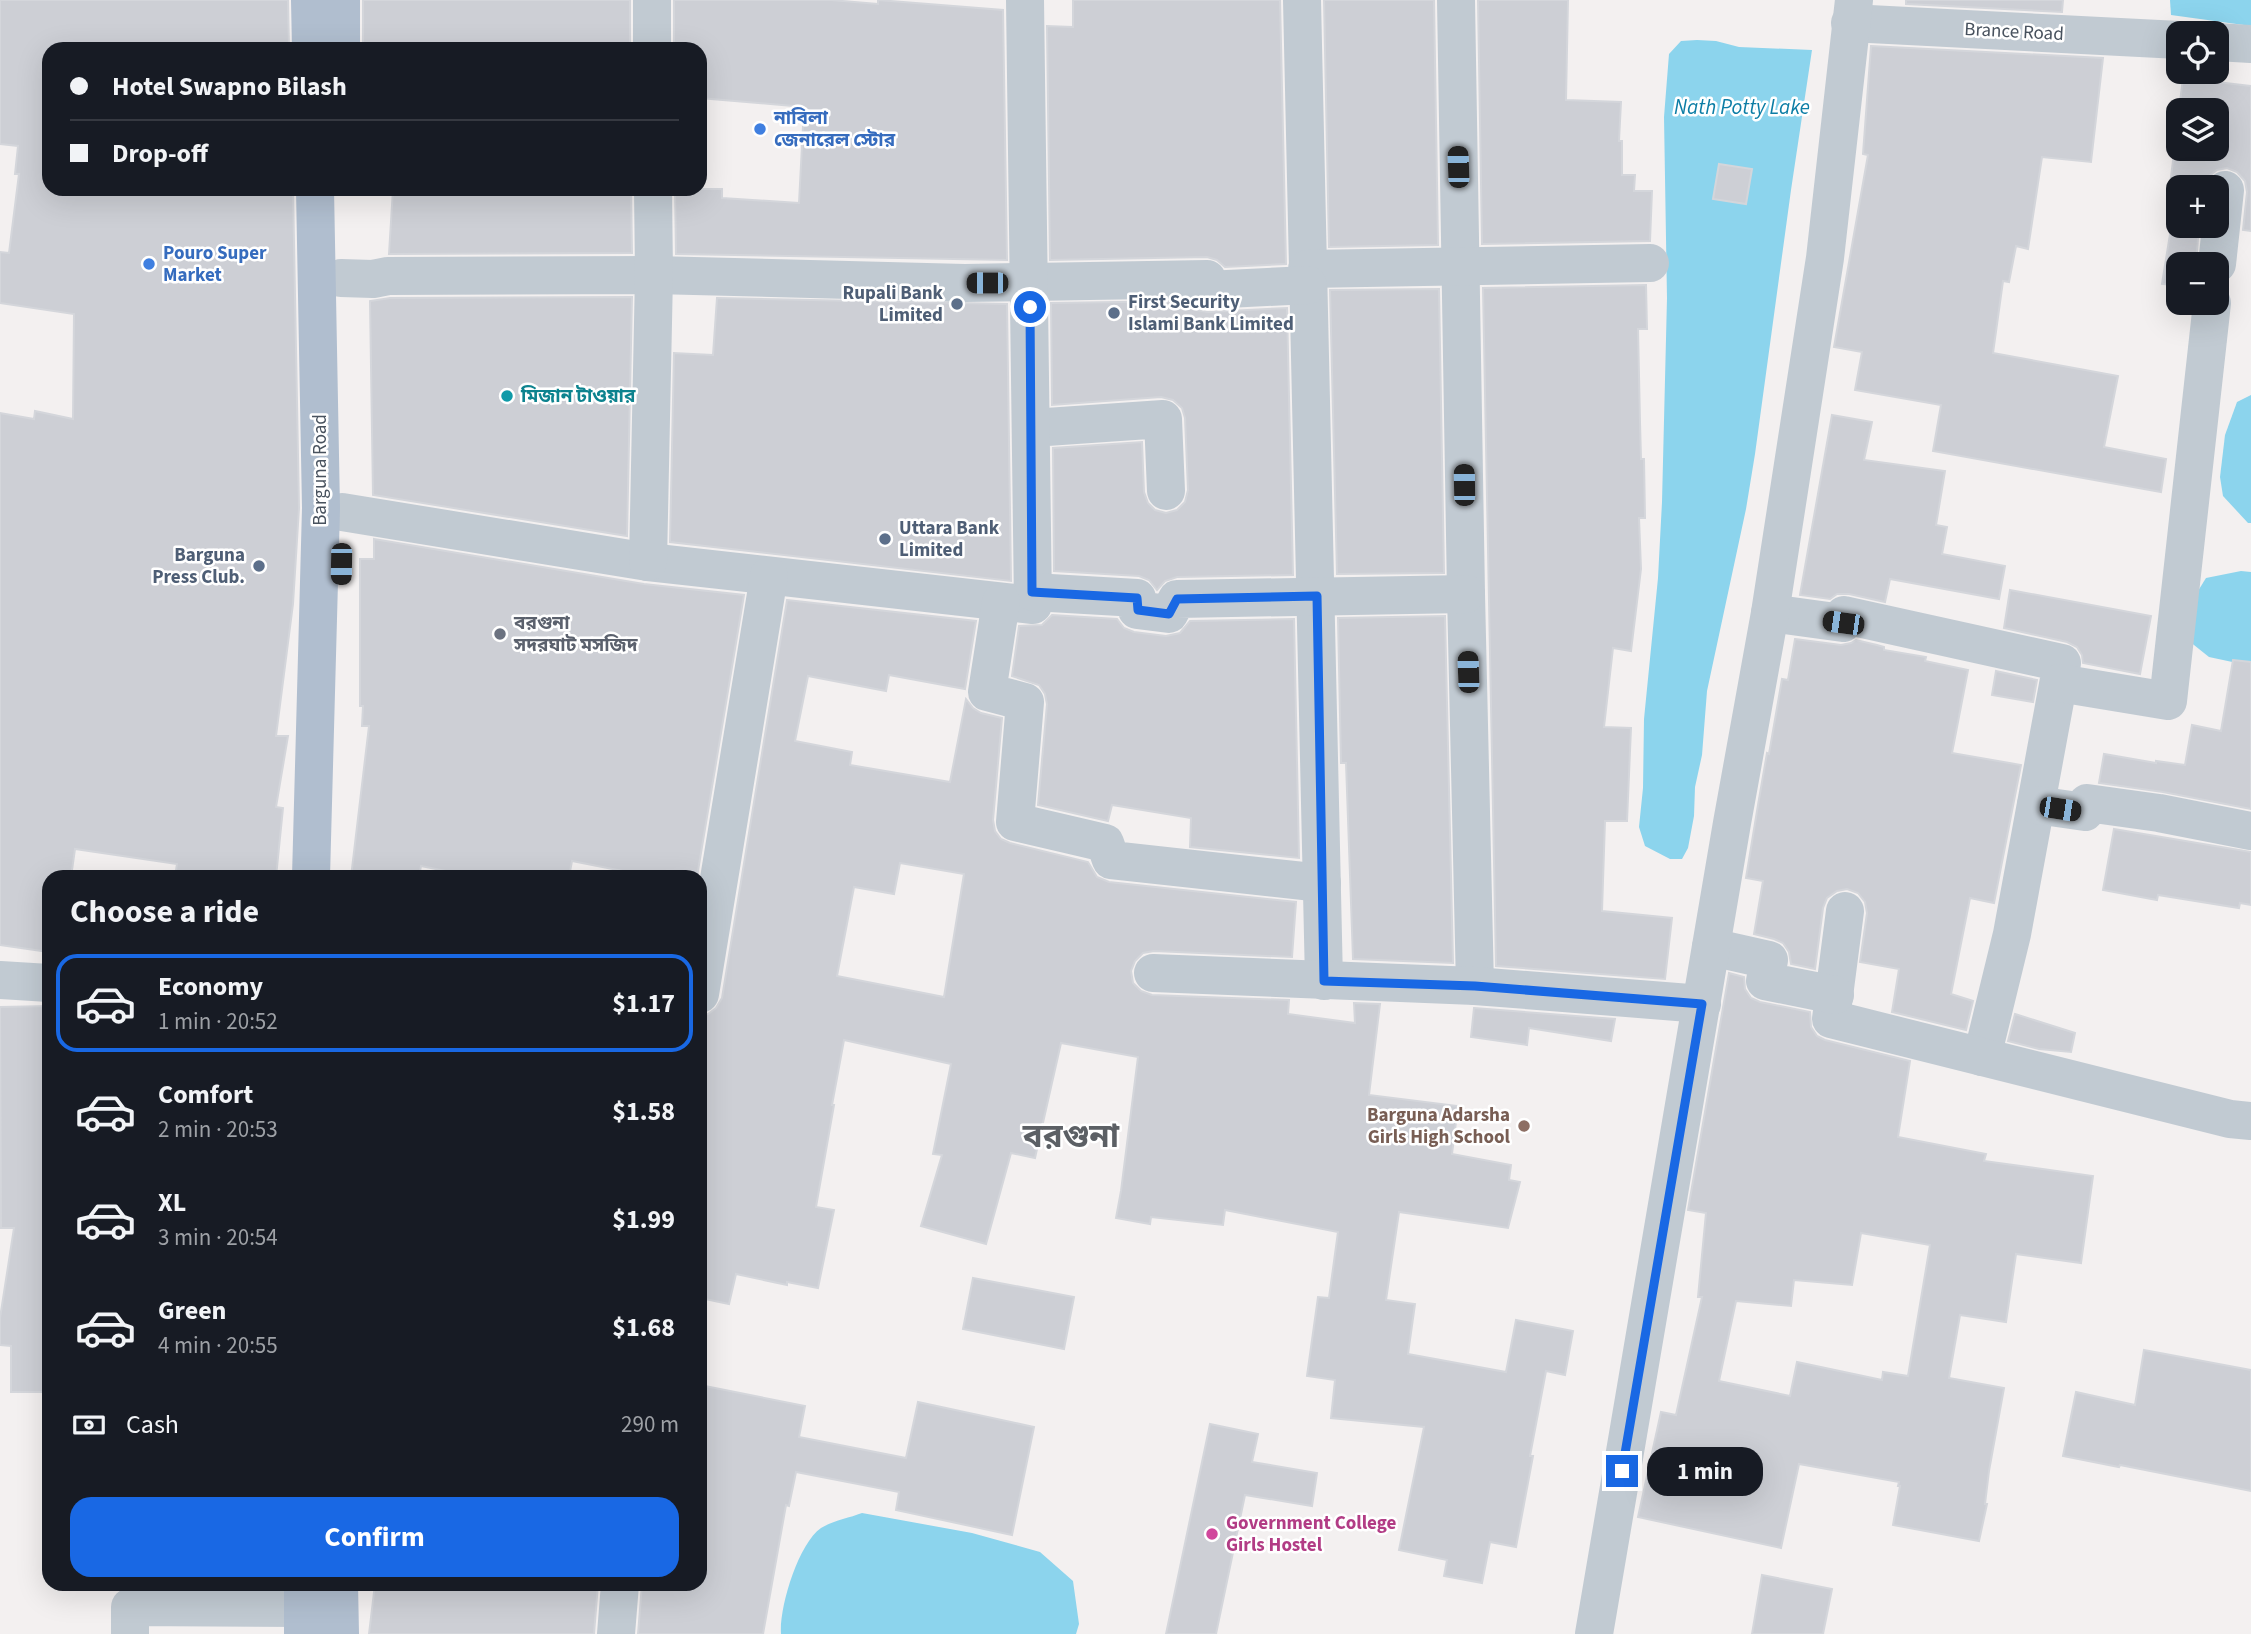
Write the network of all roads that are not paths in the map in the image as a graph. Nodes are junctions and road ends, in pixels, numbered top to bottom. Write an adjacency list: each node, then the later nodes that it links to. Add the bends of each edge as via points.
1 (310, 0): 9 (main road)
2 (341, 0): 10 (main road)
3 (652, 0): 11 (street)
4 (1025, 0): 22 (street)
5 (1302, 0): 20 (street)
6 (1456, 0): 18 (street)
7 (1852, 12): 8 (street, Brance Road); 32 (street, via 1825,258)
8 (2166, 39)
9 (312, 42)
10 (341, 42)
11 (652, 42)
12 (2229, 43): 13 (street)
13 (2251, 44)
14 (315, 196): 36 (main road, Barguna Road, via 321,508)
15 (341, 196): 21 (main road, Barguna Road)
16 (653, 196): 19 (street)
17 (1650, 263): 18 (street)
18 (1462, 266): 20 (street); 29 (street)
19 (654, 275): 21 (street); 22 (street); 27 (street)
20 (1307, 277): 22 (street, via 1208,290 1207,279); 30 (street)
21 (341, 278): 26 (main road, Barguna Road)
22 (1030, 283): 24 (street)
23 (2211, 315): 33 (street, via 2168,701)
24 (1032, 428): 25 (street, via 1163,419); 31 (street)
25 (1166, 491)
26 (342, 512): 27 (street); 37 (main road, Barguna Road)
27 (648, 562): 28 (street)
28 (769, 576): 31 (street); 41 (street)
29 (1466, 594): 30 (street); 46 (street)
30 (1317, 596): 31 (street, via 1177,599 1169,614 1138,610 1137,598); 38 (street)
31 (1017, 597): 38 (street, via 987,692 1025,702 1015,822 1105,842 1111,860)
32 (1770, 612): 33 (street, via 1843,623 1844,615 2063,663); 40 (street)
33 (2059, 682): 34 (street)
34 (2036, 805): 35 (street, via 2085,813 2087,803); 49 (street, via 2012,934)
35 (2251, 831)
36 (311, 870)
37 (337, 870)
38 (1322, 883): 44 (street)
39 (1845, 911): 47 (street)
40 (1711, 947): 47 (street, via 1769,960 1765,981); 48 (street)
41 (707, 952)
42 (1153, 973): 44 (street)
43 (0, 981): 45 (street)
44 (1324, 981): 46 (street)
45 (42, 983)
46 (1475, 986): 48 (street)
47 (1835, 995): 49 (street, via 1831,1019)
48 (1702, 1004): 57 (street)
49 (1982, 1057): 50 (street)
50 (2251, 1121)
51 (339, 1591): 55 (main road)
52 (619, 1591): 56 (street)
53 (303, 1608): 54 (street, via 130,1607)
54 (130, 1634)
55 (340, 1634)
56 (616, 1634)
57 (1594, 1634)

